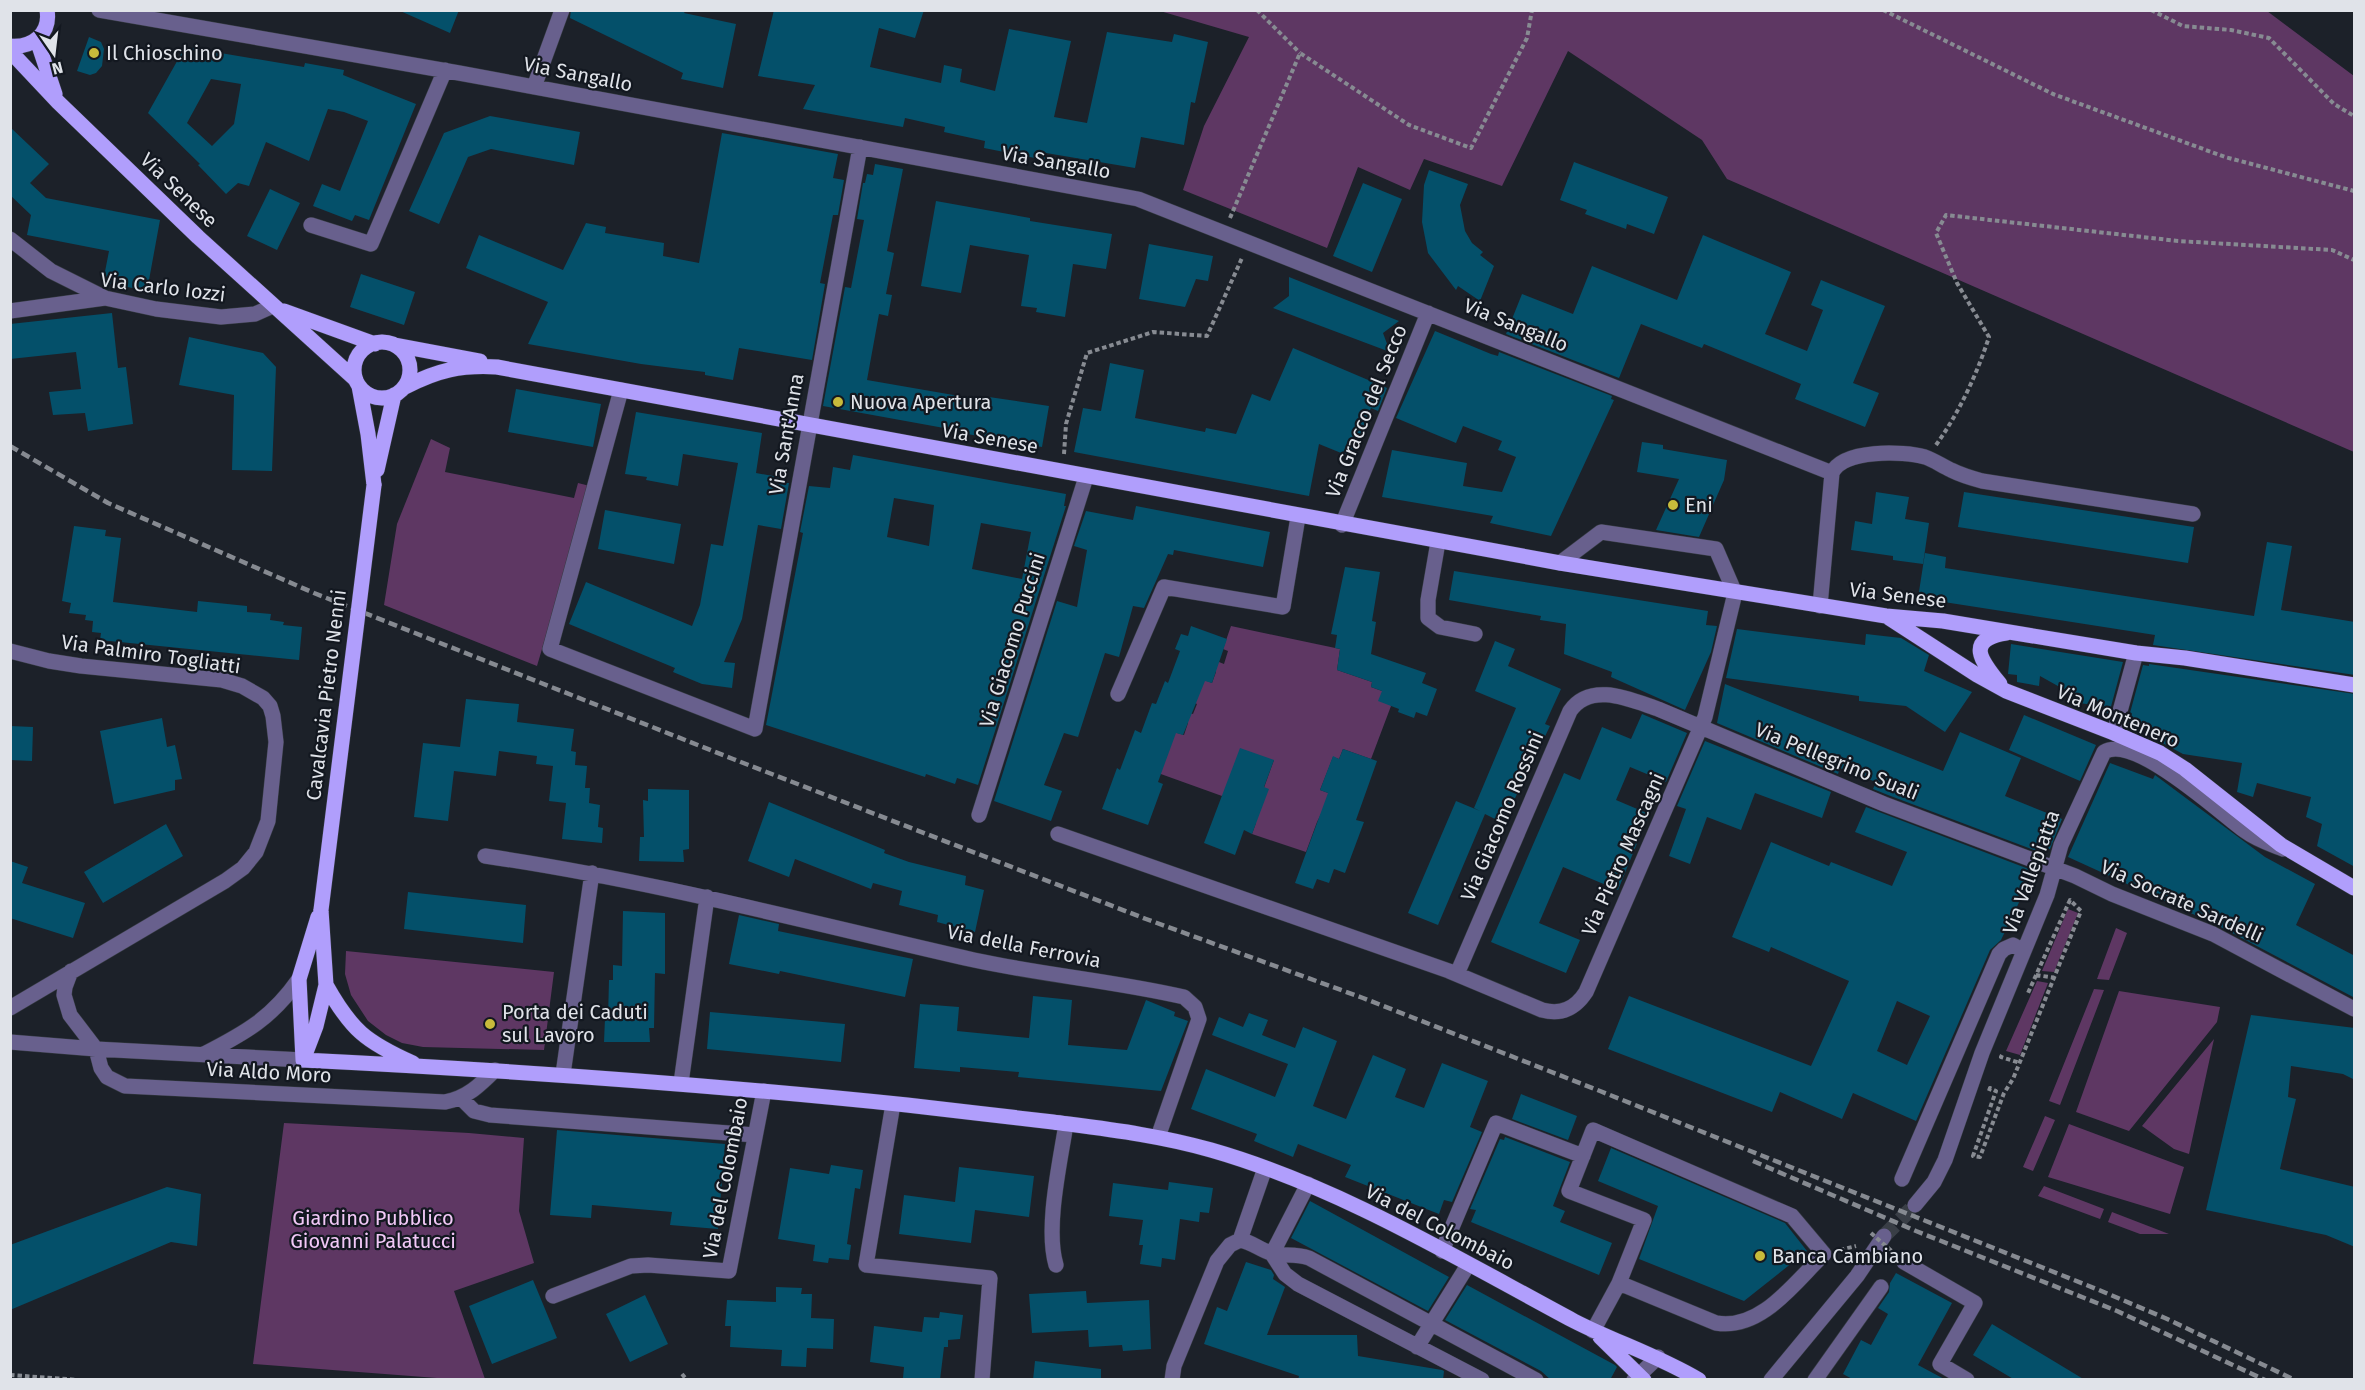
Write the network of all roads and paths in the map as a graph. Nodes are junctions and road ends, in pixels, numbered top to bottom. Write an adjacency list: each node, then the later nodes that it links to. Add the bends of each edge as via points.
1 (47, 10): 8 (main road, via 47,24)
2 (99, 10): 12 (street, Via Sangallo)
3 (562, 10): 13 (street)
4 (1257, 10): 11 (path)
5 (1532, 10): 11 (path, via 1527,38 1471,148 1409,125)
6 (1883, 10): 17 (path, via 2053,94 2225,157)
7 (2151, 10): 15 (path, via 2183,26 2269,38 2334,104)
8 (37, 40): 9 (main road, via 29,45); 14 (main road, Via Senese)
9 (10, 46)
10 (10, 51): 14 (main road, Via Senese)
11 (1300, 53): 19 (path)
12 (445, 70): 13 (street, Via Sangallo); 18 (street, via 371,244)
13 (534, 87): 16 (street, Via Sangallo)
14 (58, 102): 24 (main road, Via Senese)
15 (2355, 116)
16 (860, 147): 19 (street, Via Sangallo, via 1128,197); 33 (street, Via Sant'Anna)
17 (2355, 190)
18 (311, 225)
19 (1223, 233): 21 (street, Via Sangallo)
20 (10, 239): 23 (street, via 51,271)
21 (1249, 243): 26 (street, Via Sangallo); 35 (path, via 1207,336 1153,332 1087,353 1066,424)
22 (2355, 260): 34 (path, via 2332,250 2178,241 1946,215 1936,233 1957,284 1989,337 1949,427)
23 (105, 298): 24 (street, Via Carlo Iozzi, via 211,316 247,316); 25 (street, Via Carlo Iozzi)
24 (273, 306): 27 (main road, Via Senese); 30 (main road, Via Senese)
25 (10, 311)
26 (1428, 313): 36 (street, Via Sangallo); 41 (street, Via Gracco del Secco)
27 (375, 344): 28 (main road); 30 (main road, via 360,354 354,371)
28 (393, 345): 29 (main road, Via Senese); 32 (main road, via 409,363 410,371)
29 (497, 367): 31 (main road, Via Senese); 32 (main road, Via Senese, via 446,369)
30 (357, 383): 32 (main road, via 371,396 387,398); 38 (main road, Cavalcavia Pietro Nenni)
31 (621, 390): 33 (main road, Via Senese); 33 (street, Via Sant'Anna, via 550,649 755,729)
32 (400, 391): 38 (main road, Cavalcavia Pietro Nenni)
33 (809, 426): 35 (main road, Via Senese)
34 (1927, 458): 36 (street, via 1866,454 1838,466); 39 (street, via 1982,481)
35 (1063, 472): 37 (main road, Via Senese)
36 (1832, 473): 45 (street)
37 (1086, 477): 40 (main road, Via Senese); 57 (street, Via Giacomo Puccini)
38 (374, 485): 65 (main road, Cavalcavia Pietro Nenni, bridge)
39 (2193, 514)
40 (1298, 516): 41 (main road, Via Senese); 53 (street, via 1282,607 1164,587)
41 (1342, 525): 42 (main road, Via Senese)
42 (1438, 542): 43 (main road, Via Senese); 48 (street, via 1428,618 1440,627)
43 (1560, 563): 44 (main road, Via Senese); 44 (street, via 1601,532 1716,549)
44 (1735, 593): 45 (main road, Via Senese); 55 (street, Via Pietro Mascagni)
45 (1821, 606): 46 (main road, Via Senese)
46 (1886, 616): 47 (main road, Via Senese); 52 (main road, Via Montenero)
47 (2009, 632): 50 (main road, Via Senese); 52 (main road, via 1989,639 1979,650 1984,664)
48 (1475, 634)
49 (10, 651): 67 (street, Via Palmiro Togliatti, via 64,664 231,682 255,692 270,706 273,716 276,742 268,821 249,862 225,881)
50 (2136, 653): 51 (main road, Via Senese); 56 (street)
51 (2355, 685)
52 (2006, 691): 56 (main road, Via Montenero)
53 (1118, 694)
54 (1604, 694): 55 (street, Via Pellegrino Suali, via 1635,701); 68 (street, Via Giacomo Rossini, via 1583,699 1570,711)
55 (1701, 727): 61 (street, Via Pellegrino Suali); 68 (street, Via Pietro Mascagni, via 1586,992 1577,1004 1563,1011 1542,1010)
56 (2114, 733): 59 (main road, Via Montenero, via 2175,762)
57 (979, 815)
58 (1058, 834): 68 (street, Via Pietro Mascagni)
59 (2289, 851): 61 (street, Via Vallepiatta, via 2248,833 2167,771 2131,753 2110,749 2100,757); 63 (main road, Via Montenero)
60 (485, 856): 62 (street, Via della Ferrovia)
61 (2054, 869): 66 (street, Via Vallepiatta); 75 (street, Via Socrate Sardelli, via 2230,942)
62 (592, 873): 64 (street, Via della Ferrovia); 84 (street)
63 (2355, 888)
64 (707, 897): 85 (street); 94 (street, Via della Ferrovia, via 975,960 1184,997 1195,1007 1198,1019)
65 (321, 910): 71 (main road, Cavalcavia Pietro Nenni); 72 (main road, Cavalcavia Pietro Nenni)
66 (2024, 951): 97 (street, via 2013,945 2000,954); 99 (street, Via Vallepiatta, via 1982,1053 1945,1160 1934,1182)
67 (71, 971): 74 (street, Via Palmiro Togliatti); 78 (street, via 64,987 66,1005 73,1021)
68 (1457, 974)
69 (2036, 975): 70 (path); 70 (path, via 2070,900 2081,911); 73 (path)
70 (2056, 978): 81 (path)
71 (298, 980): 79 (street, Cavalcavia Pietro Nenni, via 263,1021); 80 (main road, Cavalcavia Pietro Nenni)
72 (326, 985): 80 (main road, Cavalcavia Pietro Nenni); 82 (main road, Cavalcavia Pietro Nenni, via 356,1030 377,1046)
73 (2027, 995)
74 (10, 1008)
75 (2355, 1009)
76 (10, 1042): 78 (street, Via Aldo Moro)
77 (2006, 1047): 81 (path, via 2001,1057)
78 (96, 1049): 79 (street, Via Aldo Moro); 89 (street, Via Aldo Moro, via 100,1068 107,1077 125,1086 434,1102)
79 (204, 1054): 80 (street, Via Aldo Moro)
80 (303, 1060): 82 (main road, Via del Colombaio)
81 (2019, 1063): 87 (path)
82 (422, 1066): 83 (main road, Via del Colombaio)
83 (495, 1070): 84 (main road, Via del Colombaio); 89 (street)
84 (563, 1074): 85 (main road, Via del Colombaio)
85 (681, 1083): 86 (main road, Via del Colombaio)
86 (764, 1091): 91 (main road, Via del Colombaio); 93 (street, Via del Colombaio)
87 (2004, 1094): 88 (path); 90 (path, via 1980,1157 1973,1156 1996,1091 1990,1088)
88 (2010, 1096)
89 (461, 1098): 93 (street, via 474,1111 490,1114)
90 (1986, 1099)
91 (893, 1104): 92 (main road, Via del Colombaio); 124 (street, via 866,1265 990,1278)
92 (1066, 1124): 94 (main road, Via del Colombaio); 108 (street, via 1053,1224)
93 (755, 1135): 113 (street, Via del Colombaio, via 729,1271 631,1266)
94 (1158, 1137): 96 (main road, Via del Colombaio)
95 (1583, 1156): 103 (street, via 1496,1123); 105 (street, via 1593,1130 1792,1216); 110 (street, via 1569,1191 1644,1220)
96 (1265, 1168): 98 (main road, Via del Colombaio); 101 (street)
97 (1902, 1179)
98 (1308, 1184): 103 (main road, Via del Colombaio); 104 (street)
99 (1915, 1205)
100 (1877, 1234): 106 (path, bridge); 121 (street, via 1862,1269)
101 (1240, 1240): 104 (street); 125 (street, via 1230,1245 1217,1261 1174,1366)
102 (1862, 1244): 105 (path)
103 (1442, 1251): 107 (main road, Via del Colombaio)
104 (1272, 1254): 109 (street, via 1302,1256); 112 (street, via 1291,1279)
105 (1824, 1254): 110 (street, via 1768,1308 1732,1324 1709,1321)
106 (1904, 1262): 130 (street, via 1975,1303 1940,1364)
107 (1468, 1264): 114 (street); 115 (main road, Via del Colombaio)
108 (1056, 1265)
109 (1332, 1271): 112 (street); 114 (street)
110 (1619, 1283): 115 (street)
111 (1881, 1287): 129 (street)
112 (1319, 1295): 116 (street)
113 (553, 1296)
114 (1431, 1324): 116 (street); 127 (street)
115 (1593, 1331): 117 (main road); 120 (main road)
116 (1417, 1347): 126 (street)
117 (1658, 1357): 120 (street); 128 (main road)
118 (682, 1374): 123 (path)
119 (10, 1375): 122 (path)
120 (1639, 1378)
121 (1775, 1378)
122 (79, 1380)
123 (687, 1380)
124 (981, 1380)
125 (1172, 1380)
126 (1482, 1380)
127 (1536, 1380)
128 (1700, 1380)
129 (1815, 1380)
130 (1967, 1380)

